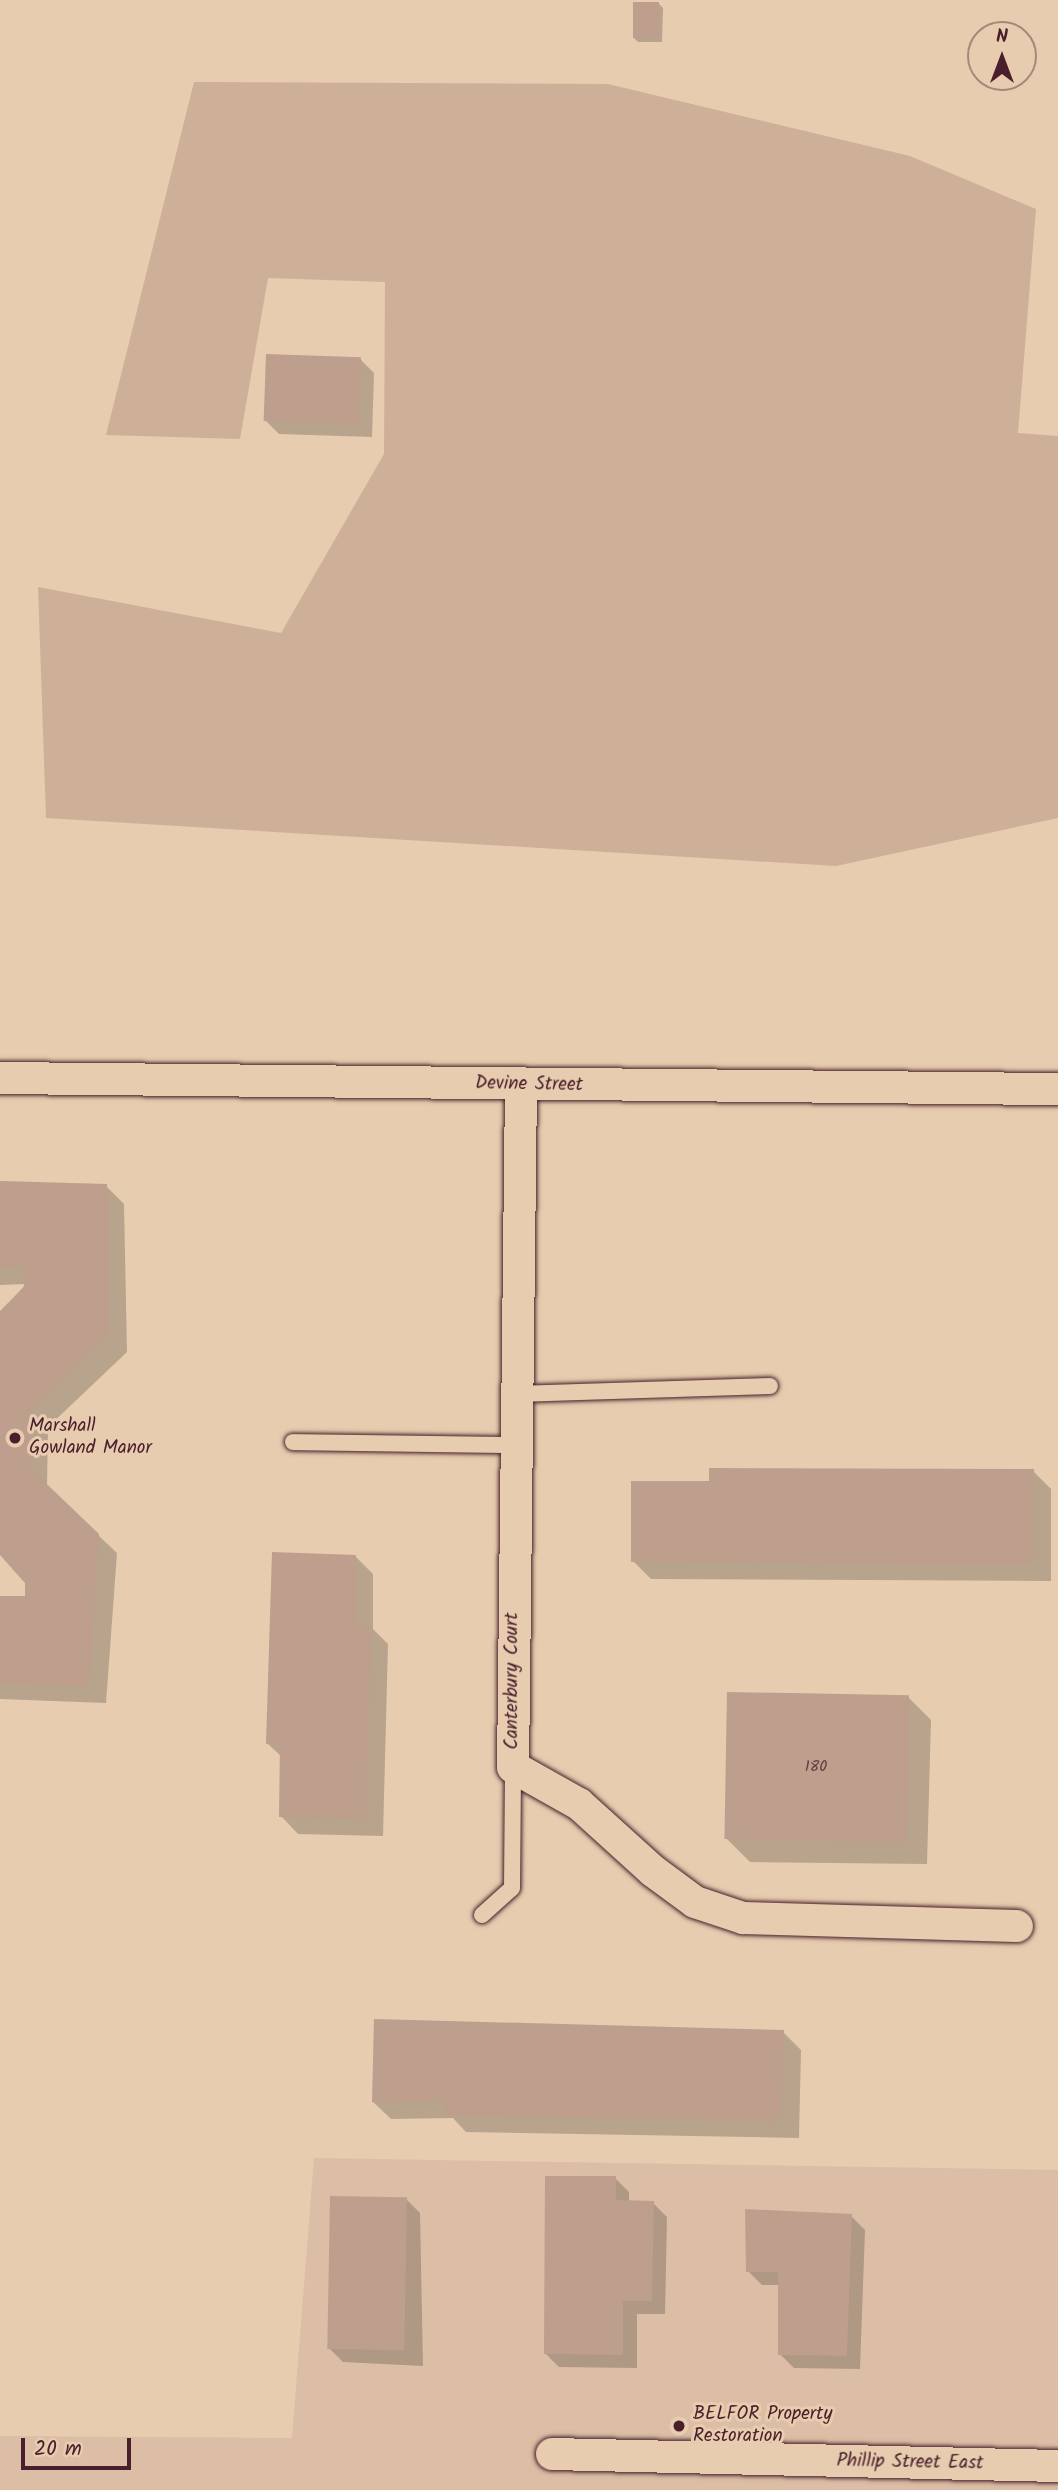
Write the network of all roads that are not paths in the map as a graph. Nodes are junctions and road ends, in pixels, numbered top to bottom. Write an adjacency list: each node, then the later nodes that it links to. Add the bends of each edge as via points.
1 (0, 1078): 2 (street, Devine Street)
2 (521, 1085): 3 (street, Devine Street); 5 (street, Canterbury Court)
3 (1058, 1089)
4 (770, 1386): 5 (lane)
5 (516, 1395): 7 (street, Canterbury Court)
6 (293, 1442): 7 (lane)
7 (515, 1445): 8 (street, Canterbury Court)
8 (513, 1768): 9 (lane, via 512,1888); 10 (street, Canterbury Court, via 579,1804 695,1902 743,1918)
9 (482, 1915)
10 (1017, 1926)
11 (552, 2454): 12 (street, Phillip Street East)
12 (1058, 2466)

